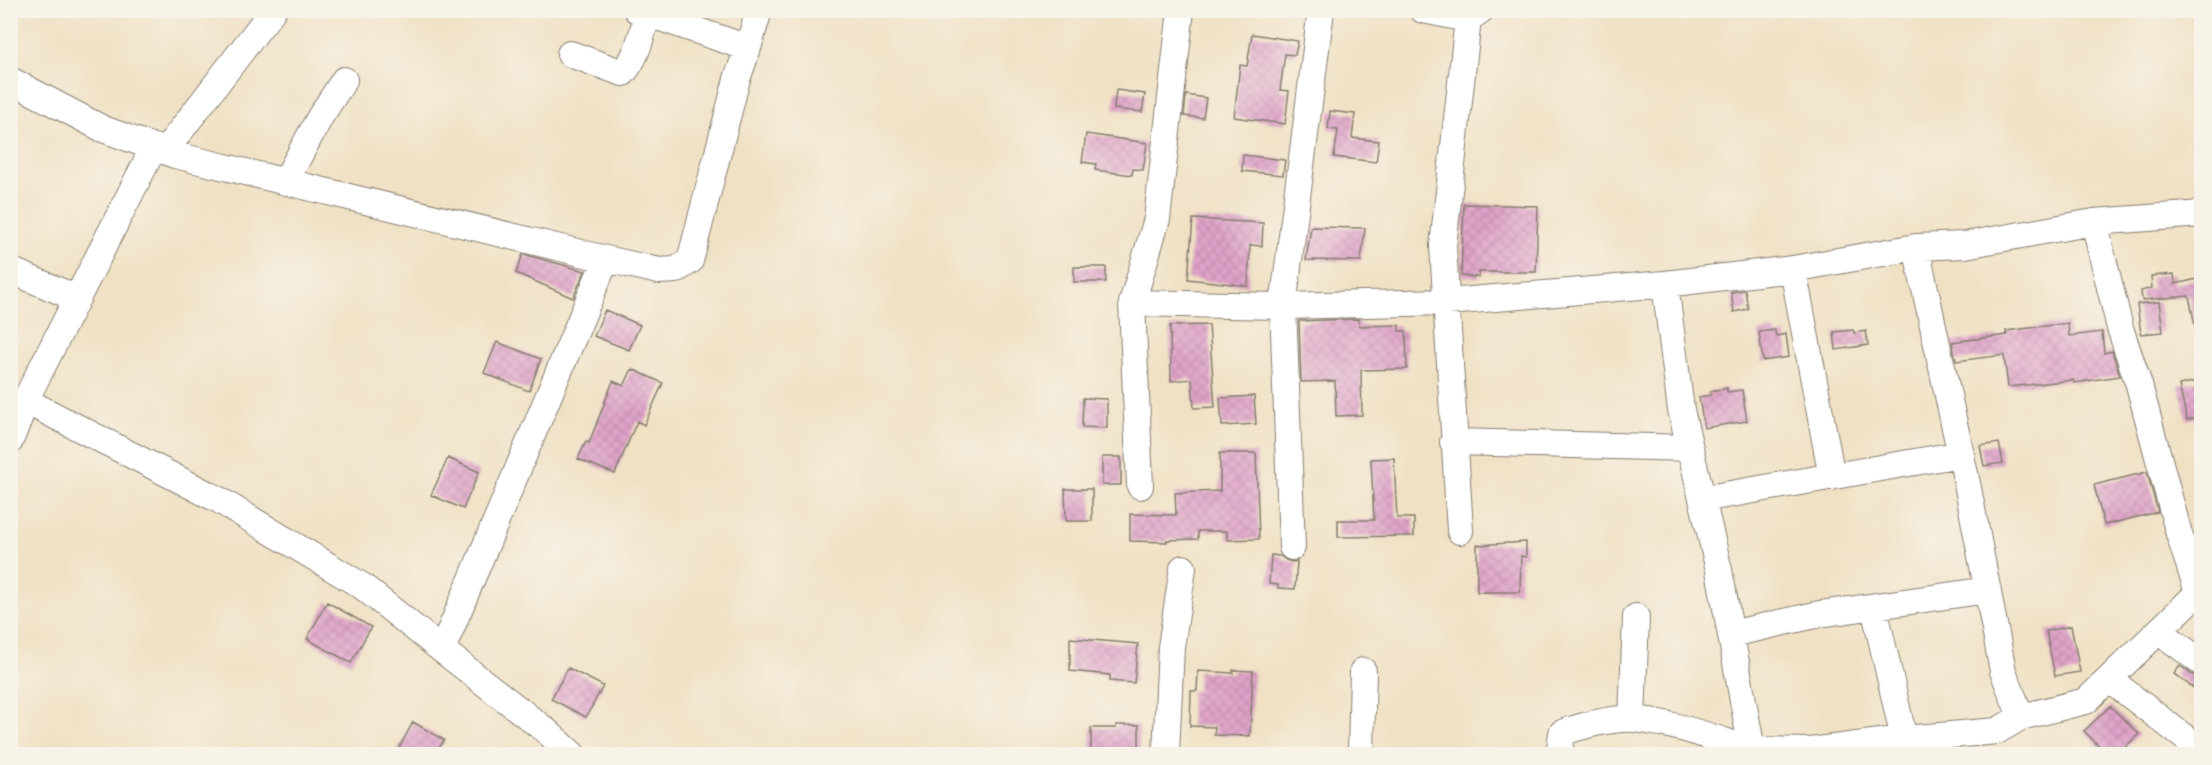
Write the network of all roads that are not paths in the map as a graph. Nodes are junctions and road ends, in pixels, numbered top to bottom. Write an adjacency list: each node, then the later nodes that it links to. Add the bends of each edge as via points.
1 (759, 10): 8 (street)
2 (1181, 10): 23 (street, via 1157,219)
3 (1321, 10): 24 (street)
4 (1423, 10): 7 (street)
5 (642, 13): 8 (street); 9 (street, via 639,42 623,73)
6 (260, 14): 12 (street)
7 (1475, 15): 22 (street, via 1443,246)
8 (748, 48): 17 (street, via 690,261 676,270 660,271)
9 (570, 54)
10 (10, 80): 12 (street, via 103,129)
11 (344, 81): 13 (street)
12 (159, 149): 13 (street); 21 (street)
13 (285, 182): 17 (street)
14 (2202, 214): 15 (street)
15 (2094, 222): 16 (street, via 1965,245); 37 (street, via 2179,534)
16 (1916, 247): 18 (street); 29 (street)
17 (606, 259): 42 (street)
18 (1793, 269): 20 (street); 30 (street)
19 (10, 270): 21 (street)
20 (1665, 284): 22 (street); 28 (street, via 1681,410)
21 (76, 298): 25 (street)
22 (1447, 302): 24 (street); 27 (street)
23 (1132, 303): 24 (street); 31 (street)
24 (1283, 306): 34 (street)
25 (26, 401): 26 (street); 42 (street, via 219,500 362,586)
26 (10, 441)
27 (1453, 442): 28 (street); 33 (street)
28 (1690, 448): 32 (street)
29 (1961, 454): 30 (street); 36 (street)
30 (1832, 477): 32 (street)
31 (1140, 486)
32 (1702, 499): 41 (street)
33 (1460, 531)
34 (1292, 547)
35 (1183, 568): 52 (street, via 1171,647)
36 (1988, 590): 38 (street); 46 (street, via 2003,671)
37 (2200, 591): 40 (street)
38 (1874, 607): 41 (street, via 1820,614); 48 (street)
39 (1636, 617): 47 (street)
40 (2159, 631): 43 (street); 45 (street)
41 (1731, 634): 50 (street)
42 (442, 650): 51 (street)
43 (2202, 663)
44 (1363, 671): 53 (street)
45 (2109, 679): 46 (street, via 2086,701); 49 (street)
46 (2021, 717): 48 (street, via 1997,731)
47 (1632, 719): 50 (street, via 1672,725); 54 (street, via 1581,726 1562,733)
48 (1910, 747): 50 (street)
49 (2202, 751)
50 (1743, 752)
51 (572, 754)
52 (1166, 754)
53 (1361, 754)
54 (1559, 754)

